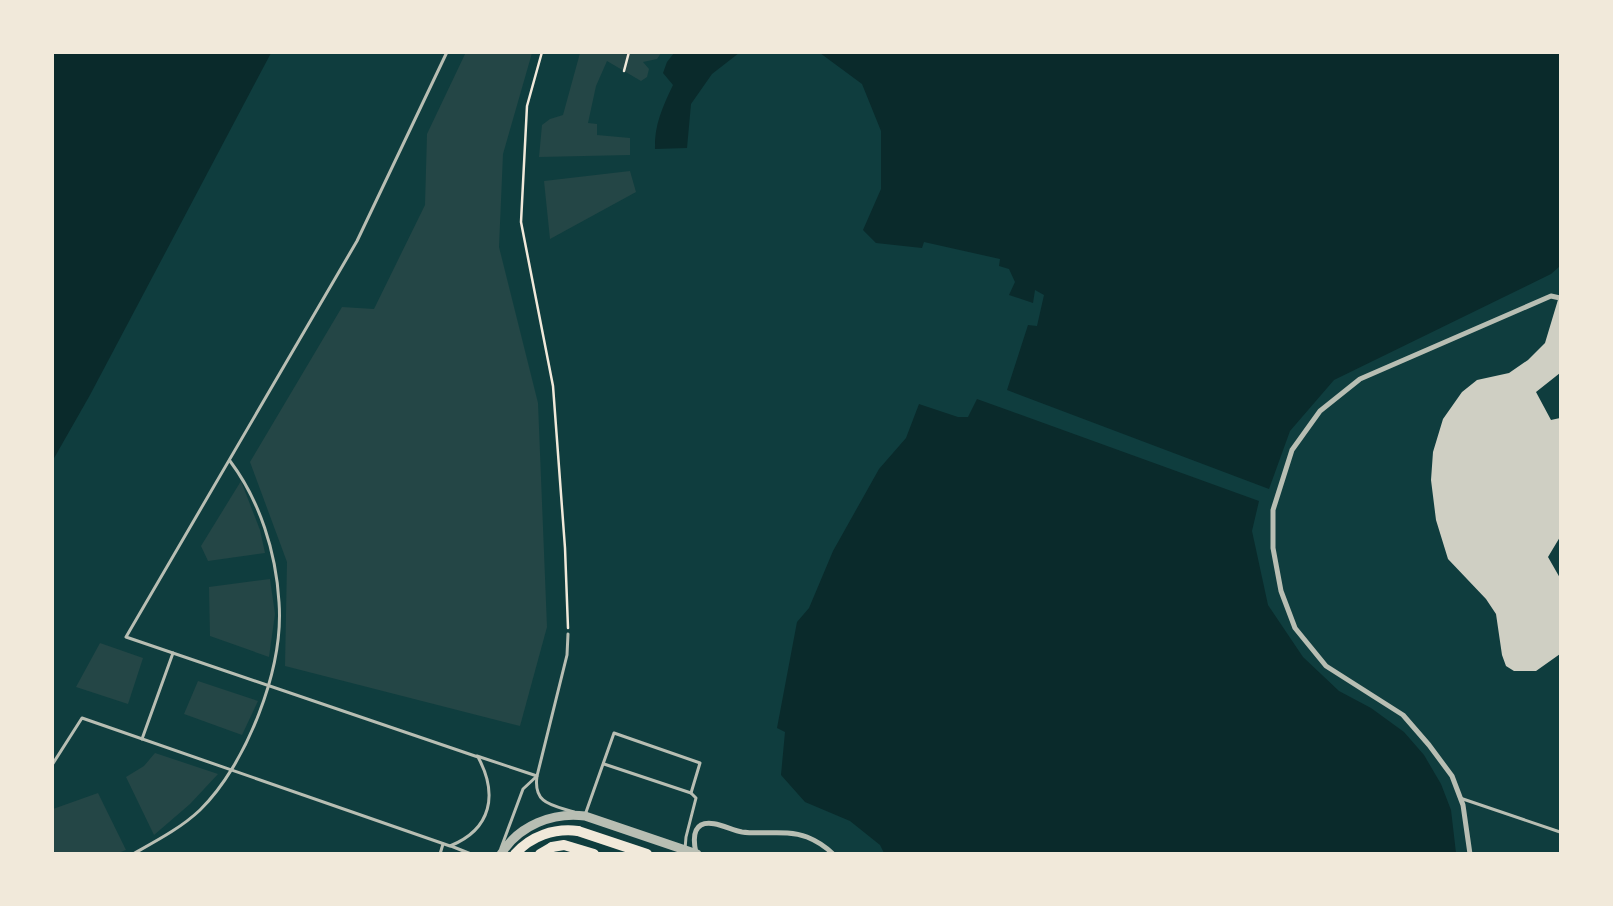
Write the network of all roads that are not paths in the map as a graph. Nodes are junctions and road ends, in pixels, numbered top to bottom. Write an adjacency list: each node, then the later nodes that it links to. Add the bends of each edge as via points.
1 (448, 52): 3 (lane, via 357,241)
2 (1560, 298): 14 (street, via 1551,296 1360,379 1320,411 1292,450 1272,510 1273,548 1281,591 1295,628 1326,666 1403,715 1452,776)
3 (230, 461): 5 (lane, via 126,637); 6 (lane, via 244,479 256,506 276,571 280,604 278,641)
4 (568, 634): 12 (lane, via 567,656)
5 (173, 653): 6 (lane); 7 (lane)
6 (268, 685): 8 (lane); 11 (lane, via 253,729)
7 (142, 738): 10 (lane, via 82,718); 11 (lane)
8 (473, 755): 12 (lane); 18 (lane, via 478,757 486,772 489,803 478,826 468,837)
9 (604, 764): 13 (lane); 13 (lane, via 614,734 623,736 700,763); 15 (lane)
10 (52, 765)
11 (232, 770): 17 (lane); 21 (lane, via 199,810)
12 (537, 776): 15 (lane, via 537,796); 24 (lane, via 523,789)
13 (691, 793): 19 (lane, via 696,798)
14 (1460, 798): 16 (lane); 30 (street)
15 (585, 816): 19 (street); 24 (street, via 559,815 545,819 517,836)
16 (1560, 832)
17 (443, 844): 18 (lane); 22 (lane)
18 (450, 846): 23 (lane)
19 (685, 850): 20 (street)
20 (696, 853): 29 (street, via 696,832 707,822 742,832 806,836)
21 (133, 854)
22 (440, 854)
23 (471, 854)
24 (500, 854)
25 (515, 854): 28 (main road, via 523,844 536,837 565,829)
26 (540, 854): 27 (main road, via 564,845)
27 (594, 854)
28 (647, 854)
29 (832, 854)
30 (1470, 854)

